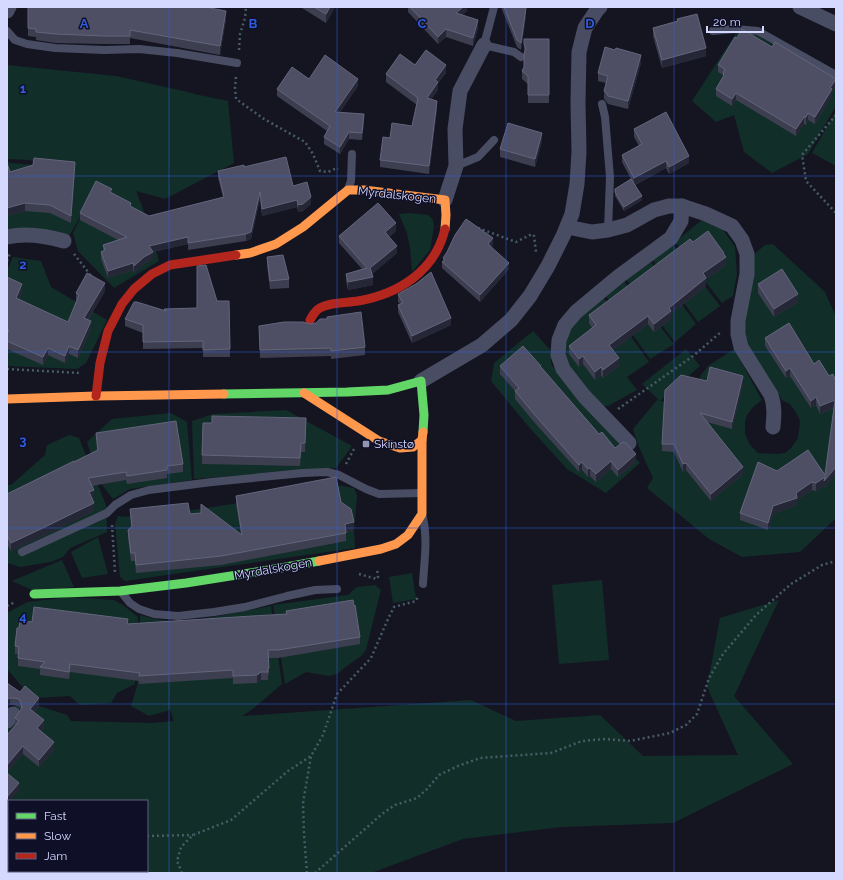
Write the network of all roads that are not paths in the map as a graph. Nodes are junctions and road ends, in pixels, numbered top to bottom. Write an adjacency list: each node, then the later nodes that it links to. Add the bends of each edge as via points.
1 (9, 7): 5 (street)
2 (494, 7): 9 (lane)
3 (600, 7): 20 (street, via 585,28 579,52 577,184 572,214)
4 (800, 7): 6 (street)
5 (7, 11)
6 (836, 24)
7 (7, 31): 11 (lane, via 15,40 55,48 139,49)
8 (714, 31): 12 (lane, via 758,31)
9 (484, 45): 10 (lane, via 514,52); 16 (street, Myrdalskogen, via 460,91 455,129)
10 (521, 57)
11 (237, 63)
12 (836, 75)
13 (602, 104): 21 (lane, via 610,177)
14 (494, 140): 16 (lane, via 478,157)
15 (352, 154): 17 (lane)
16 (456, 166): 18 (street, Myrdalskogen)
17 (348, 190): 18 (street, Myrdalskogen); 27 (street, Myrdalskogen, via 303,227 276,244 250,252 170,265 152,274 134,289 122,304 108,331 100,363)
18 (445, 200): 24 (street, Myrdalskogen, via 445,231 442,242 420,274 396,289 376,297 322,306)
19 (682, 206): 21 (street, via 654,210 627,225); 29 (street, via 732,226 742,240 747,254 747,274 738,334 741,346 771,395 774,403); 31 (street, via 680,221 671,238 576,312 565,325 559,340 558,355 563,369 584,396)
20 (566, 227): 21 (street, via 592,232); 25 (street, via 548,266 530,296 511,320 482,345)
21 (608, 230)
22 (7, 237): 23 (street, via 47,236)
23 (64, 241)
24 (310, 320)
25 (421, 382): 26 (street, via 388,390); 30 (street, via 424,415)
26 (304, 393): 27 (street); 30 (street, via 379,441 400,448 413,447)
27 (96, 396): 28 (street)
28 (7, 399)
29 (773, 427)
30 (422, 440): 32 (street)
31 (629, 443)
32 (422, 493): 33 (street); 34 (lane, via 379,494 327,472 149,490 131,495 107,513)
33 (422, 514): 35 (lane, via 425,527); 37 (street, Myrdalskogen, via 408,536 396,544 381,549 281,568)
34 (22, 552)
35 (423, 584)
36 (337, 589): 37 (lane, via 315,590 245,607 178,616 154,614 139,609)
37 (118, 591): 38 (street, Myrdalskogen)
38 (34, 594)

